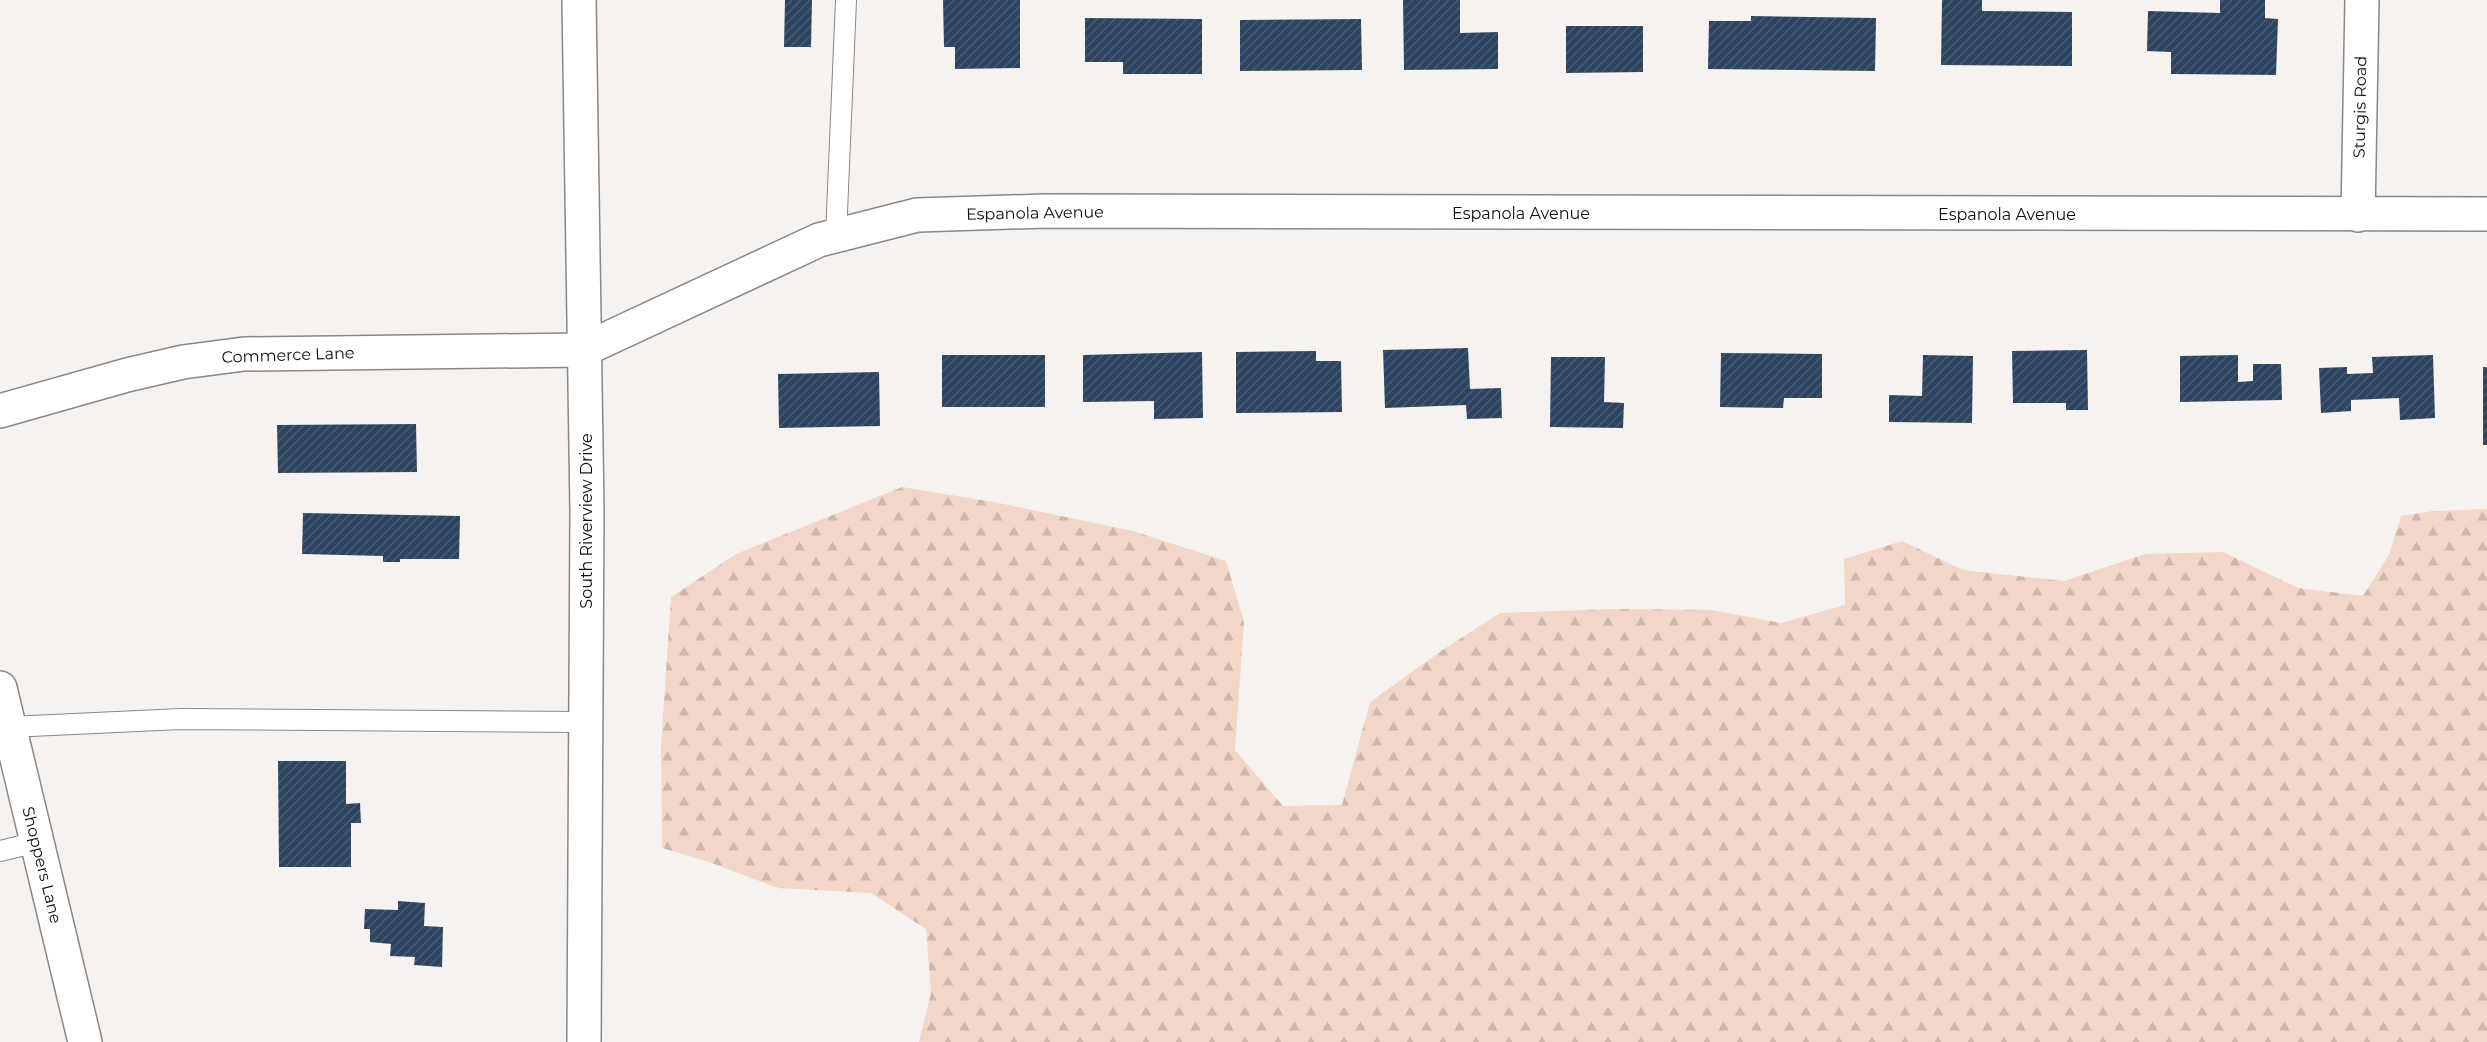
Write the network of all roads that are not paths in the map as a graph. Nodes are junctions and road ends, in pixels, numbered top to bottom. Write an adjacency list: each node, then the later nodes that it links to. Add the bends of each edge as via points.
1 (579, 0): 7 (street, South Riverview Drive)
2 (846, 0): 6 (lane)
3 (2362, 0): 5 (street, Sturgis Road)
4 (2487, 214): 5 (street, Espanola Avenue)
5 (2358, 215): 6 (street, Espanola Avenue, via 1046,211 916,216)
6 (836, 236): 7 (street, Espanola Avenue, via 819,240)
7 (583, 350): 8 (street, Commerce Lane, via 244,354 127,375); 10 (street, South Riverview Drive)
8 (0, 411)
9 (0, 688): 11 (street, Shoppers Lane)
10 (586, 722): 11 (lane, via 181,719); 15 (street, South Riverview Drive)
11 (9, 728): 12 (street, Shoppers Lane)
12 (37, 842): 13 (lane); 14 (street, Shoppers Lane)
13 (0, 851)
14 (78, 1040)
15 (584, 1042)

